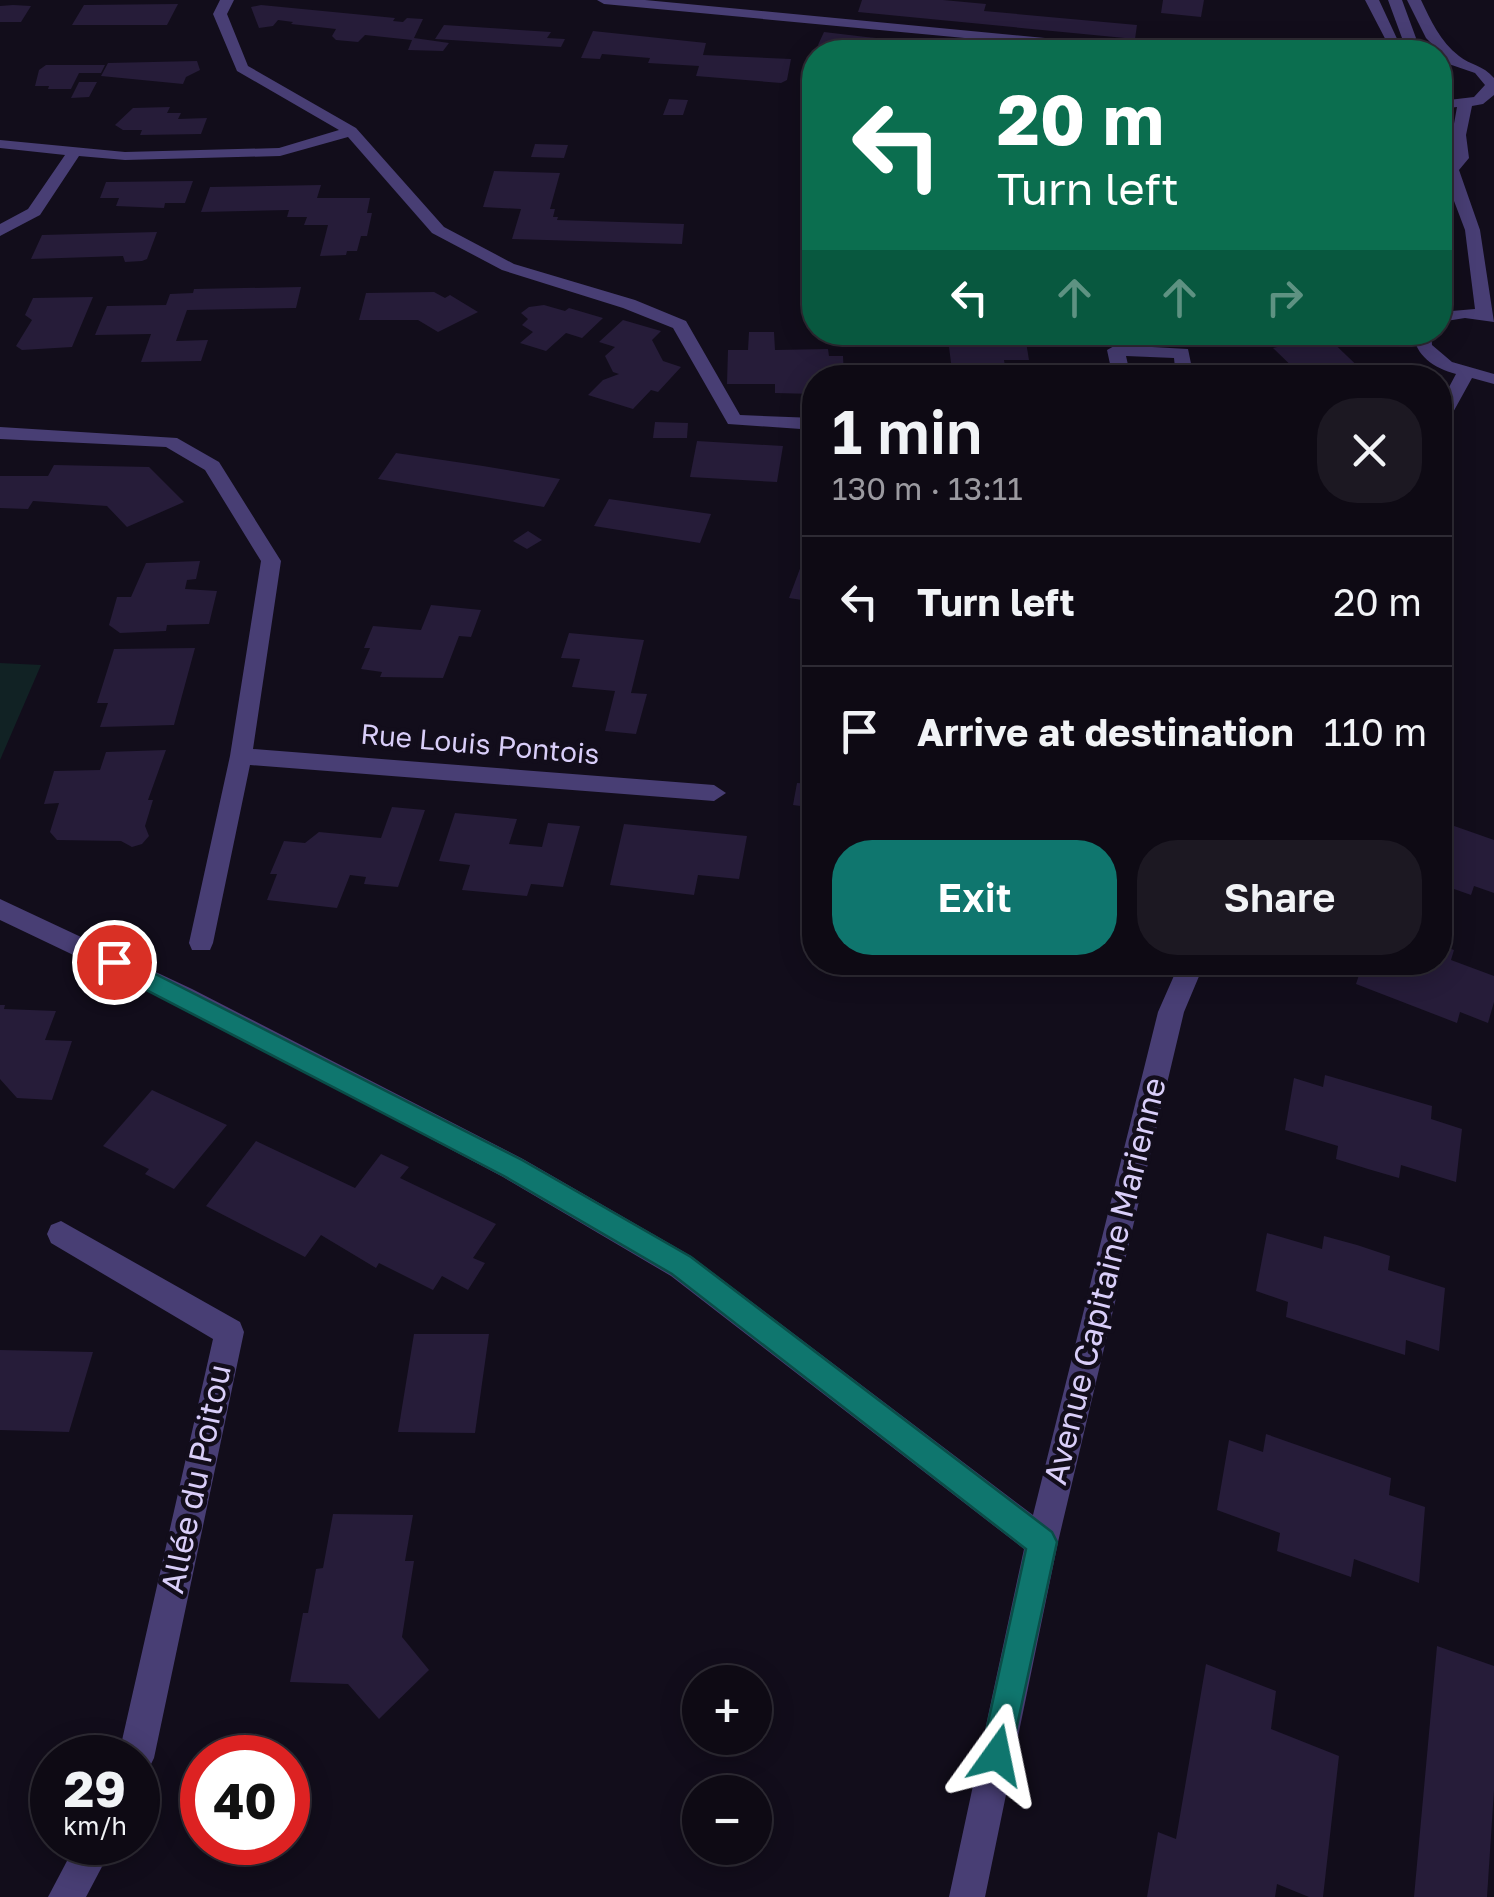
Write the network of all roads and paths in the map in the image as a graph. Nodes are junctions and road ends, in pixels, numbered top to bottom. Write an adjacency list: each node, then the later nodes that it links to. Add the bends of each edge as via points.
1 (227, 0): 15 (street, via 220,14 242,68)
2 (604, 0): 6 (street)
3 (1372, 0): 7 (street)
4 (1395, 0): 8 (street)
5 (1414, 0): 9 (street)
6 (1025, 40)
7 (1390, 40)
8 (1408, 40)
9 (1434, 40)
10 (1452, 59): 11 (street)
11 (1487, 71): 12 (street)
12 (1490, 97): 13 (street)
13 (1465, 104): 14 (street); 18 (street)
14 (1452, 105)
15 (352, 131): 17 (street, via 280,152); 30 (street, via 438,230 508,267 680,325 734,420)
16 (0, 144): 17 (street)
17 (74, 151): 19 (street, via 34,212)
18 (1454, 167): 20 (street)
19 (0, 232)
20 (1489, 316): 21 (street)
21 (1452, 317)
22 (1423, 345): 25 (street)
23 (1119, 365): 24 (street, via 1116,350 1182,353)
24 (1183, 365)
25 (1448, 365)
26 (1452, 367): 27 (street)
27 (1465, 374): 28 (street); 29 (street)
28 (1494, 379)
29 (1452, 398)
30 (802, 423)
31 (0, 433): 32 (street, via 170,442 212,466 272,561)
32 (241, 756): 33 (street, Rue Louis Pontois); 35 (street)
33 (714, 792)
34 (0, 909): 38 (street, via 184,996 461,1141 681,1266)
35 (201, 943)
36 (1187, 975): 38 (street, Avenue Capitaine Marienne, via 1171,1012)
37 (60, 1234): 39 (street, Allée du Poitou, via 228,1332)
38 (1042, 1542): 42 (street, Avenue Capitaine Marienne)
39 (141, 1735)
40 (84, 1865): 41 (street)
41 (66, 1897)
42 (966, 1897)

